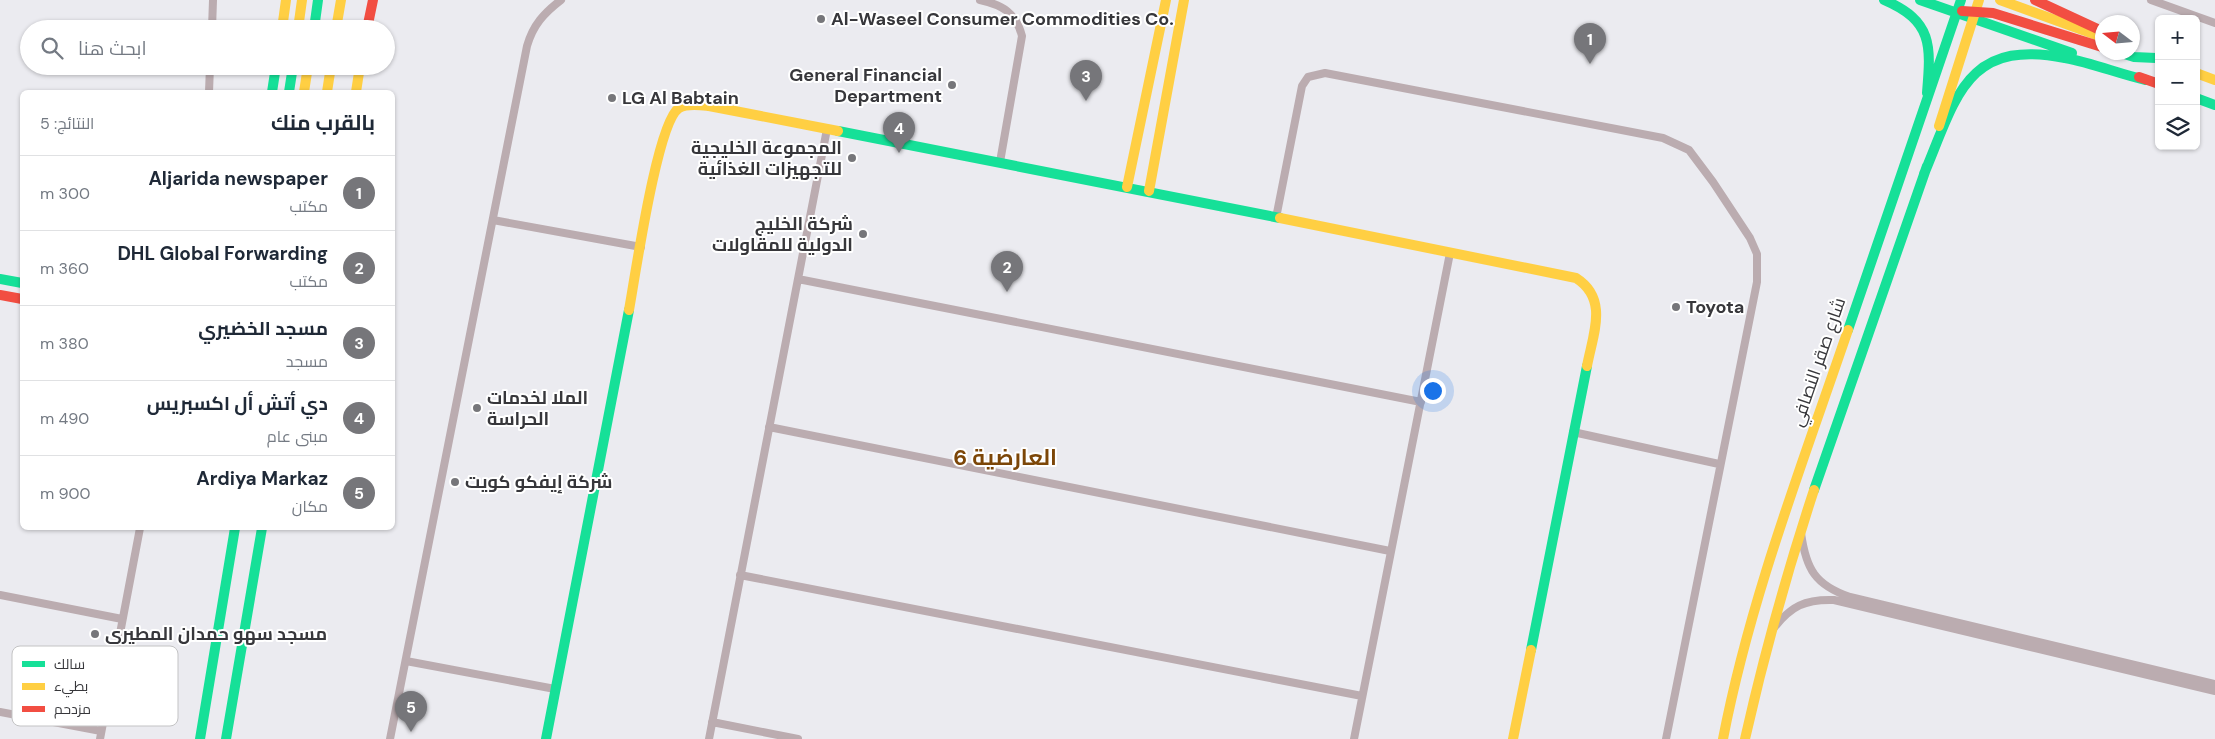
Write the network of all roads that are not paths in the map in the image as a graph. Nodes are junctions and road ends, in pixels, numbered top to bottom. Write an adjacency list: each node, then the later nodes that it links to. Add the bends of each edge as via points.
1 (215, 0): 19 (street); 20 (street)
2 (286, 0): 21 (main road)
3 (302, 0): 22 (main road)
4 (318, 0): 23 (main road)
5 (341, 0): 24 (main road)
6 (373, 0): 25 (main road)
7 (561, 0): 61 (street, via 541,17 529,38)
8 (980, 0): 56 (street, via 1001,6 1013,15 1022,36)
9 (1166, 0): 58 (main road)
10 (1184, 0): 59 (main road)
11 (1884, 0): 52 (main road, via 1912,14 1925,31 1930,52)
12 (1920, 0): 18 (main road)
13 (1961, 0): 18 (main road, شارع صقر النصافي)
14 (2000, 0): 28 (main road)
15 (2035, 0): 27 (main road)
16 (2151, 0): 26 (street)
17 (1976, 9): 18 (main road); 29 (main road); 42 (main road); 57 (main road)
18 (1957, 12): 52 (main road, شارع صقر النصافي)
19 (213, 20)
20 (216, 20)
21 (283, 20)
22 (299, 20)
23 (315, 20)
24 (338, 20)
25 (369, 20)
26 (2215, 23)
27 (2095, 28)
28 (2095, 34)
29 (2095, 46)
30 (2140, 52): 32 (main road)
31 (2140, 58): 33 (main road)
32 (2155, 58)
33 (2155, 59)
34 (2200, 74): 43 (main road)
35 (210, 75): 45 (street)
36 (215, 75): 46 (street)
37 (275, 75): 47 (main road)
38 (292, 75): 48 (main road)
39 (307, 75): 49 (main road)
40 (330, 75): 50 (main road)
41 (359, 75): 51 (main road)
42 (2146, 80): 44 (main road); 57 (main road, via 2044,53 2022,52 1995,58 1979,68 1964,84)
43 (2215, 80)
44 (2155, 83)
45 (209, 90)
46 (214, 90)
47 (272, 90)
48 (289, 90)
49 (304, 90)
50 (327, 90)
51 (356, 90)
52 (1927, 93): 100 (main road, شارع صقر النصافي, via 1762,581)
53 (2200, 100): 54 (main road)
54 (2215, 106)
55 (827, 129): 56 (main road); 62 (main road, via 708,106 680,108 670,119 662,140); 64 (street)
56 (1000, 162): 58 (main road)
57 (1924, 174): 76 (main road)
58 (1127, 187): 59 (main road)
59 (1150, 192): 60 (main road)
60 (1276, 218): 63 (main road); 72 (street, via 1302,86 1308,77 1325,73 1676,142 1689,150 1713,182 1757,254 1758,282)
61 (493, 220): 62 (street); 83 (street)
62 (641, 247): 85 (main road)
63 (1450, 253): 69 (street); 71 (main road, via 1576,278 1588,285 1594,296 1597,316)
64 (798, 278): 69 (street); 70 (street)
65 (0, 279): 66 (main road)
66 (20, 283)
67 (0, 295): 68 (main road)
68 (20, 299)
69 (1421, 402): 77 (street)
70 (769, 427): 77 (street); 78 (street)
71 (1574, 432): 72 (street); 98 (main road)
72 (1719, 464): 99 (street)
73 (140, 530): 80 (street)
74 (235, 530): 91 (main road)
75 (262, 530): 92 (main road)
76 (1801, 533): 81 (main road); 84 (street, via 1806,561 1817,579 1826,587 1850,597)
77 (1390, 551): 87 (street)
78 (740, 575): 87 (street); 88 (street)
79 (0, 595): 80 (street)
80 (122, 619): 82 (street)
81 (1769, 635): 86 (street, via 1788,610 1814,600 1834,600); 101 (main road)
82 (117, 646)
83 (406, 661): 85 (street); 93 (street)
84 (2215, 684)
85 (555, 689): 94 (main road)
86 (2215, 691)
87 (1362, 696): 97 (street)
88 (712, 722): 95 (street); 96 (street)
89 (61, 726): 90 (street)
90 (100, 735)
91 (200, 739)
92 (226, 739)
93 (390, 739)
94 (546, 739)
95 (708, 739)
96 (798, 739)
97 (1354, 739)
98 (1514, 739)
99 (1666, 739)
100 (1722, 739)
101 (1745, 739)

